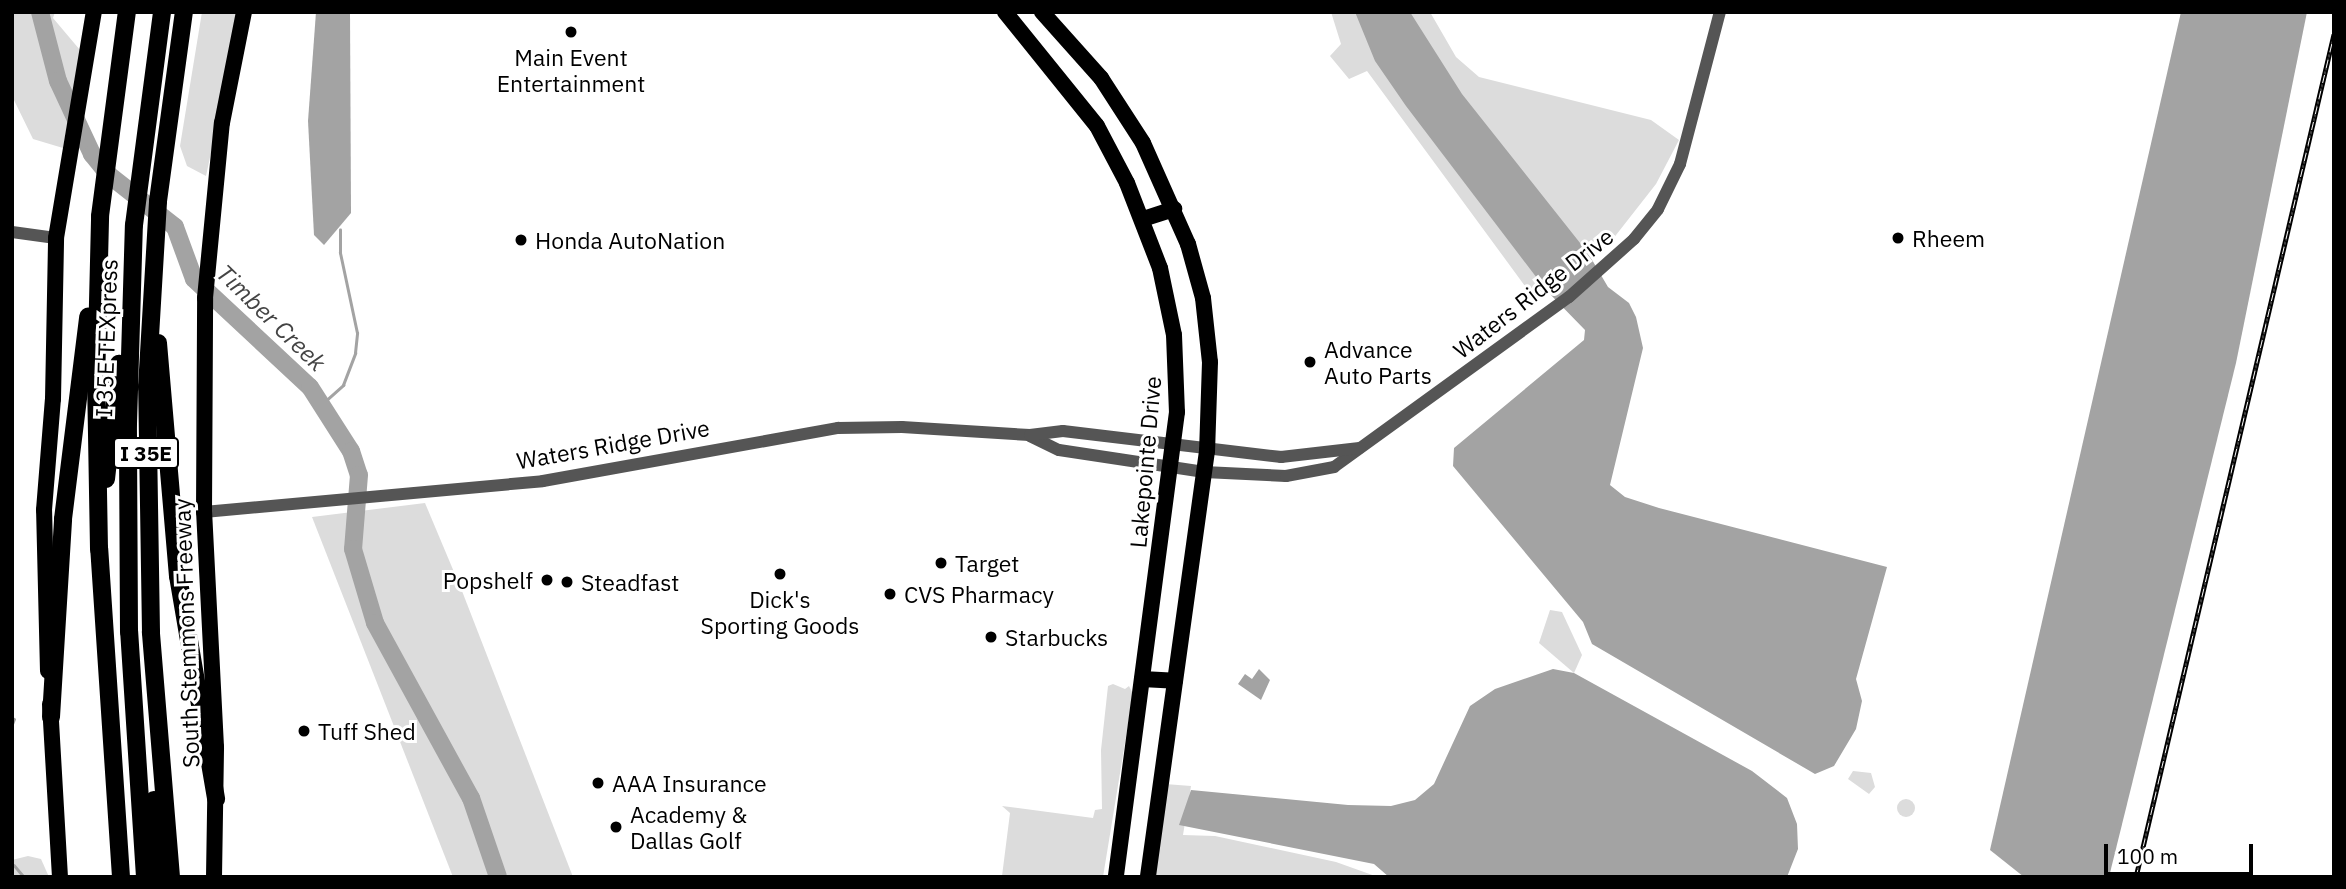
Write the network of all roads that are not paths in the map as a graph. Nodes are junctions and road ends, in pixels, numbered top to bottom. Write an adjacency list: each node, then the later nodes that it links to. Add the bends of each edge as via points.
1 (94, 12): 18 (main road)
2 (127, 12): 14 (highway, I 35E)
3 (162, 12): 16 (highway, I 35E TEXpress)
4 (175, 12): 12 (highway)
5 (184, 12): 12 (highway, South Stemmons Freeway / I 35E)
6 (243, 12): 26 (main road, South Stemmons Freeway, via 216,170 205,298)
7 (1005, 12): 11 (main road, Lakepointe Drive)
8 (1042, 12): 10 (main road)
9 (1720, 12): 22 (street, Waters Ridge Drive, via 1680,164 1658,209 1616,257 1391,429)
10 (1068, 42): 11 (main road); 13 (main road, via 1124,110)
11 (1047, 61): 15 (main road, Lakepointe Drive, via 1097,126)
12 (168, 102): 19 (highway, South Stemmons Freeway / I 35E)
13 (1174, 209): 15 (main road); 23 (main road, via 1203,298 1210,362)
14 (100, 216): 27 (highway, I 35E); 31 (highway, via 63,519)
15 (1143, 219): 21 (main road, Lakepointe Drive, via 1160,268 1174,335)
16 (134, 225): 27 (highway); 35 (highway, I 35E TEXpress, via 128,424 129,632)
17 (12, 232): 18 (street)
18 (56, 238): 31 (main road, via 53,399 44,510 43,606)
19 (152, 273): 28 (highway, South Stemmons Freeway / I 35E, via 146,445); 32 (highway, via 178,576)
20 (1030, 435): 21 (street, Waters Ridge Drive, via 1063,431); 24 (street, Waters Ridge Drive, via 1059,450); 26 (street, Waters Ridge Drive, via 838,428 542,481)
21 (1174, 445): 23 (street, Waters Ridge Drive); 24 (main road, Lakepointe Drive)
22 (1359, 448): 23 (street, Waters Ridge Drive, via 1281,457); 25 (street, Waters Ridge Drive, via 1334,467 1286,476)
23 (1207, 451): 25 (main road)
24 (1171, 467): 25 (street, Waters Ridge Drive); 29 (main road, Lakepointe Drive)
25 (1204, 472): 30 (main road)
26 (204, 512): 32 (main road, South Stemmons Freeway)
27 (99, 549): 34 (highway, I 35E)
28 (151, 632): 36 (highway); 37 (highway, South Stemmons Freeway / I 35E)
29 (1142, 679): 30 (main road); 39 (main road, Lakepointe Drive)
30 (1175, 681): 40 (main road)
31 (51, 718): 33 (main road)
32 (216, 799): 38 (main road, South Stemmons Freeway)
33 (60, 877)
34 (121, 877)
35 (145, 877)
36 (156, 877)
37 (171, 877)
38 (214, 877)
39 (1116, 877)
40 (1148, 877)

